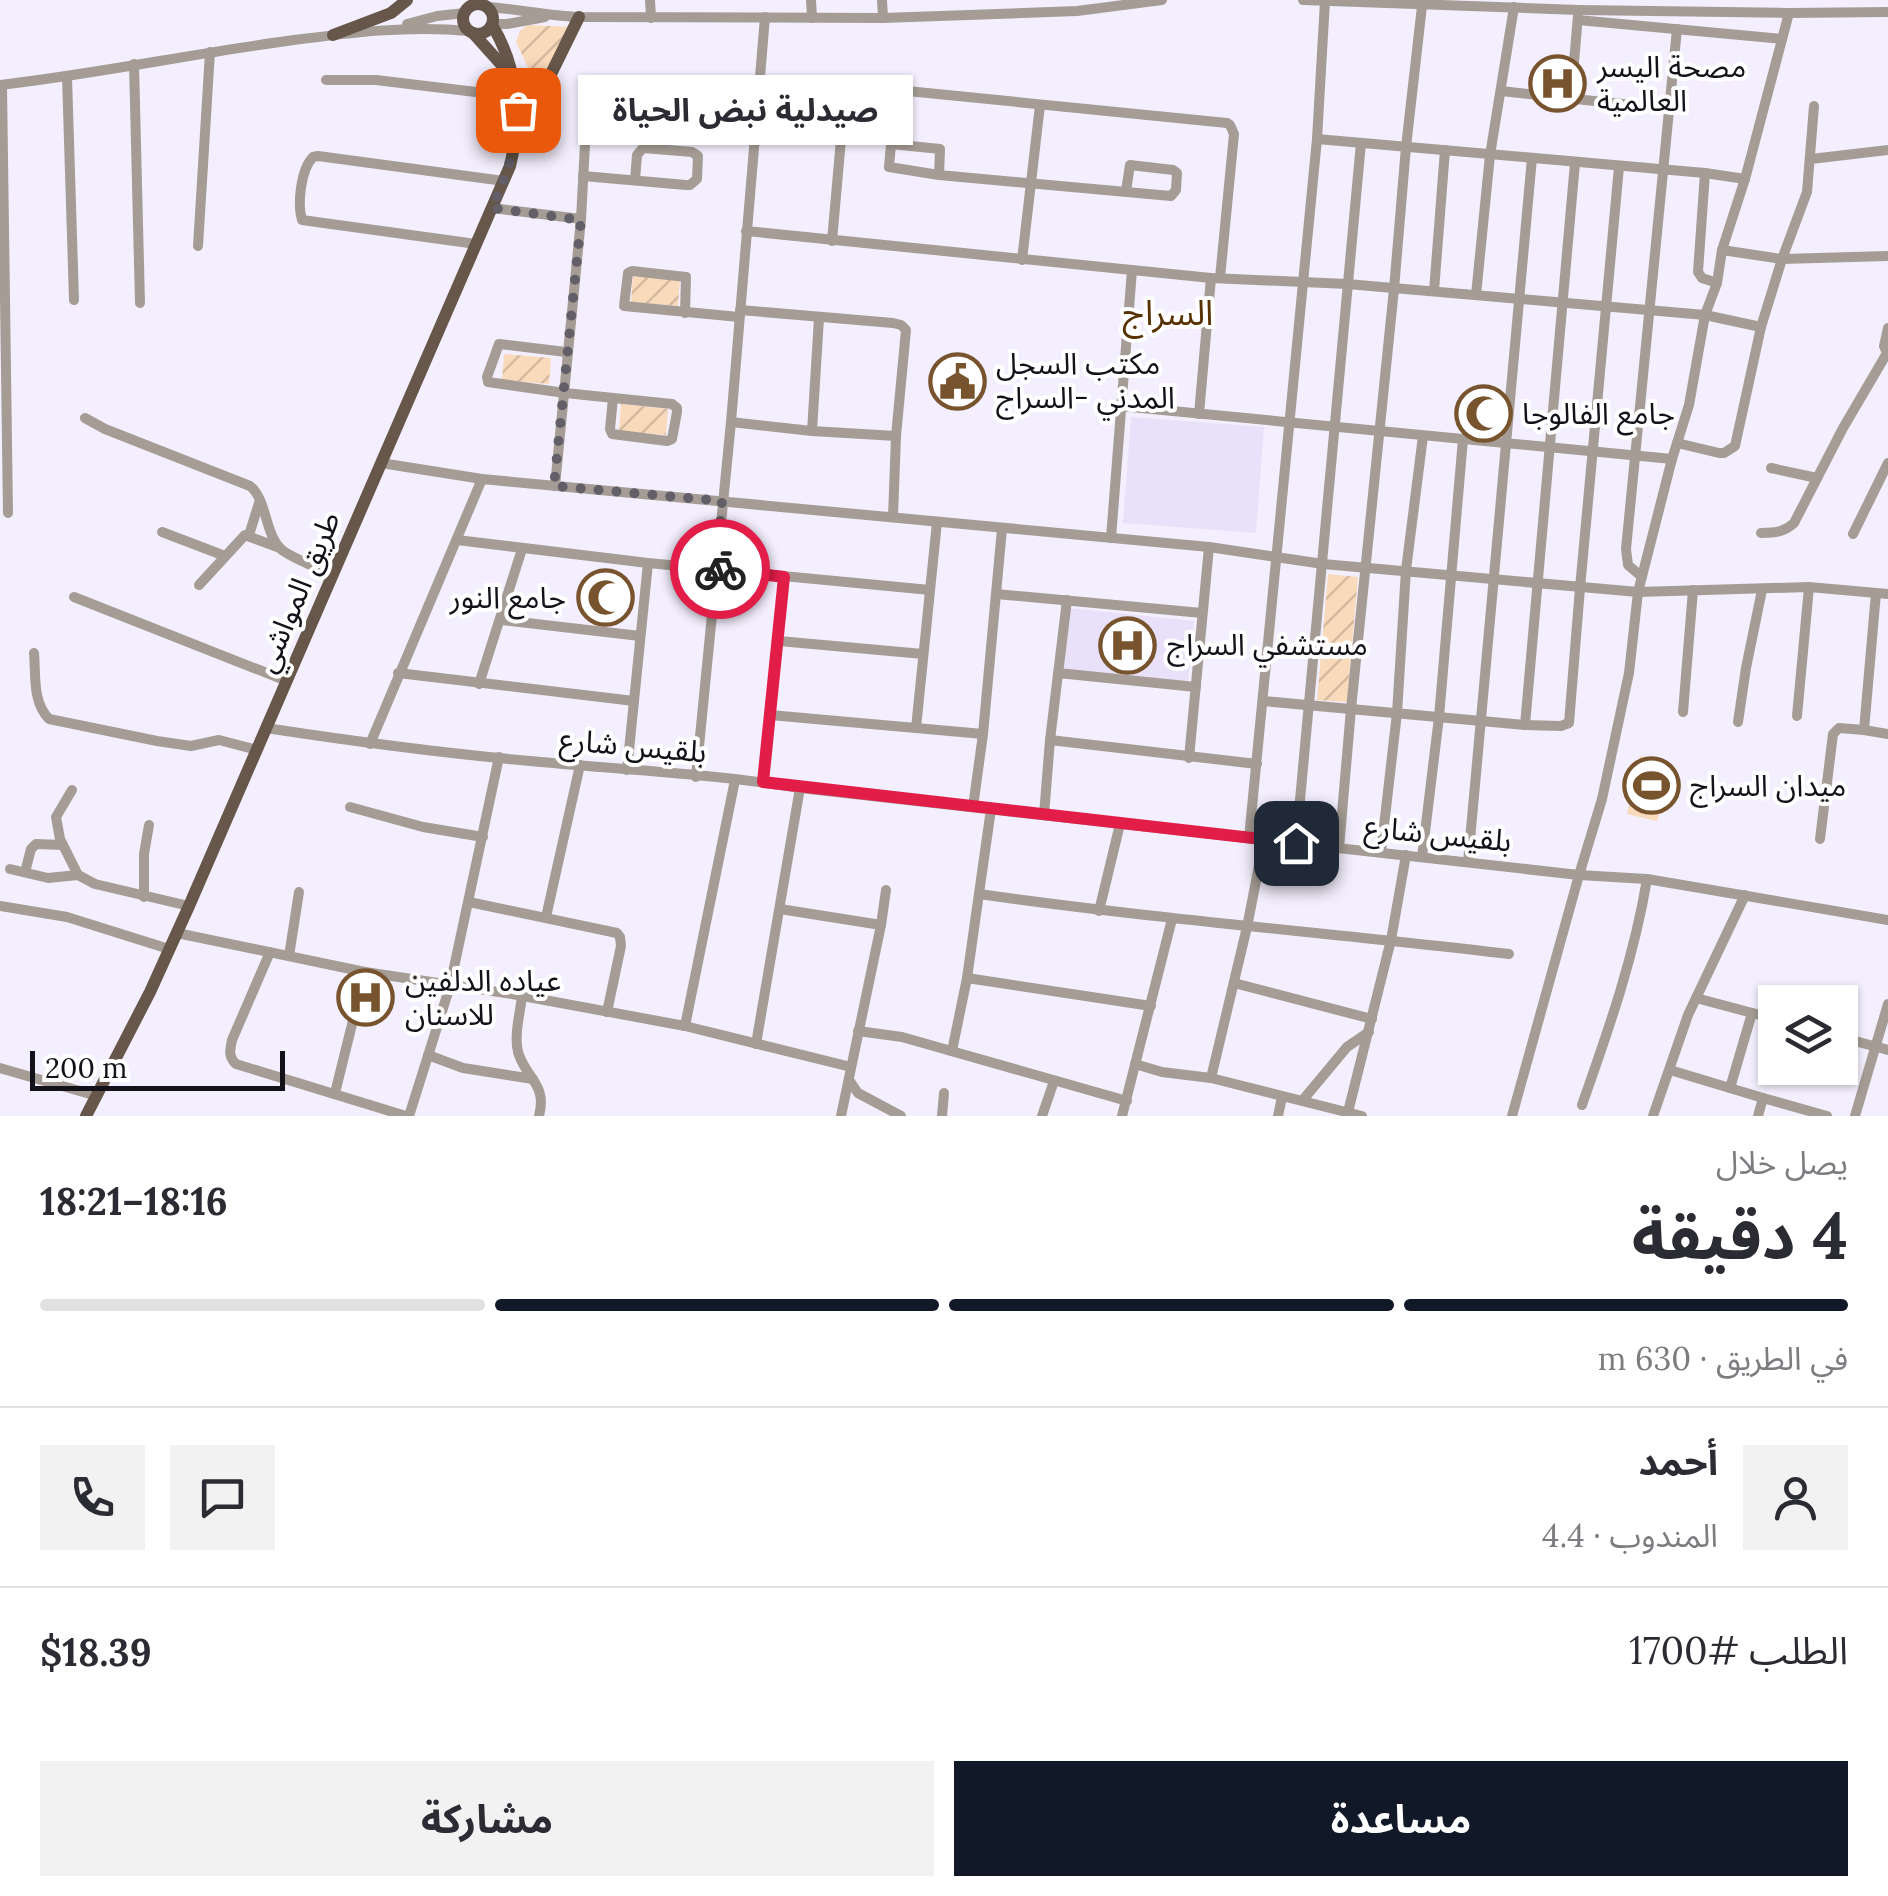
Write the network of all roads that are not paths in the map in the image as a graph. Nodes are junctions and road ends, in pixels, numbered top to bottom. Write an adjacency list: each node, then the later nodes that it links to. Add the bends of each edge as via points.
1 (407, 0): 27 (main road, via 391,13)
2 (650, 0): 20 (street)
3 (727, 0): 17 (street)
4 (810, 0): 21 (street)
5 (882, 0): 22 (street)
6 (1162, 0): 22 (street, via 1078,11)
7 (1303, 0): 8 (street)
8 (1325, 1): 10 (street); 42 (street)
9 (483, 4): 12 (main road); 16 (street); 23 (main road)
10 (1422, 6): 11 (street); 44 (street)
11 (1514, 7): 15 (street); 35 (street)
12 (463, 8): 24 (street); 26 (main road)
13 (1888, 12): 14 (street)
14 (1789, 13): 15 (street); 28 (street)
15 (1578, 15): 25 (street); 37 (street)
16 (551, 16): 18 (street); 23 (street)
17 (728, 16): 19 (street); 20 (street)
18 (579, 17): 20 (street); 45 (main road)
19 (765, 17): 21 (street); 41 (street)
20 (652, 18)
21 (812, 18): 22 (street)
22 (883, 18)
23 (492, 24): 26 (main road, via 484,33); 32 (main road, طريق المواشي)
24 (396, 28): 26 (street); 27 (street)
25 (1676, 29): 28 (street); 40 (street)
26 (471, 32): 32 (main road, طريق المواشي)
27 (332, 35): 29 (street)
28 (1782, 39): 57 (street)
29 (210, 52): 30 (street); 68 (street)
30 (134, 64): 31 (street); 84 (street)
31 (66, 76): 34 (street); 83 (street)
32 (512, 78): 36 (main road, طريق المواشي)
33 (326, 80): 36 (street)
34 (1, 85): 62 (street)
35 (1501, 91): 37 (street); 48 (street)
36 (517, 97): 45 (main road, طريق المواشي)
37 (1571, 98): 40 (street)
38 (1040, 106): 60 (street); 66 (street, via 849,87); 75 (street, via 1230,125)
39 (1814, 106): 50 (street)
40 (1669, 109): 53 (street)
41 (757, 115): 56 (street, via 590,102); 65 (street)
42 (1317, 139): 43 (street); 77 (street)
43 (1360, 142): 44 (street); 78 (street)
44 (1406, 146): 46 (street); 79 (street)
45 (515, 148): 59 (main road, طريق المواشي)
46 (1445, 150): 48 (street); 80 (street)
47 (1888, 150): 50 (street)
48 (1490, 154): 49 (street); 81 (street)
49 (1532, 158): 51 (street); 82 (street)
50 (1811, 159): 71 (street, via 1807,192)
51 (1575, 163): 52 (street); 85 (street)
52 (1619, 167): 53 (street); 86 (street)
53 (1663, 170): 54 (street); 87 (street)
54 (1705, 173): 57 (street); 76 (street, via 1698,272)
55 (939, 175): 55 (street, via 889,167 890,144 940,149); 60 (street)
56 (583, 176): 58 (street); 64 (street)
57 (1745, 179): 69 (street)
58 (635, 180): 58 (street, via 690,185 697,179 698,156 642,148)
59 (504, 181): 63 (main road, طريق المواشي); 67 (street, via 318,156 306,165 299,209 306,222)
60 (1030, 184): 61 (street); 72 (street)
61 (1126, 191): 61 (street, via 1130,165 1177,173 1171,196)
62 (1, 196): 74 (street)
63 (492, 208): 64 (street); 67 (main road, طريق المواشي)
64 (581, 220): 95 (street)
65 (746, 232): 66 (street); 89 (street)
66 (832, 241): 72 (street)
67 (476, 244): 116 (main road, طريق المواشي)
68 (198, 246)
69 (1722, 250): 71 (street); 76 (street)
70 (1888, 256): 71 (street)
71 (1782, 259): 93 (street)
72 (1022, 260): 73 (street)
73 (1132, 270): 75 (street); 99 (street)
74 (2, 274): 91 (street)
75 (1216, 278): 77 (street); 100 (street)
76 (1717, 283): 90 (street)
77 (1303, 284): 78 (street); 103 (street)
78 (1348, 284): 79 (street); 104 (street)
79 (1394, 289): 80 (street); 106 (street)
80 (1434, 292): 81 (street)
81 (1476, 295): 82 (street)
82 (1519, 299): 85 (street); 110 (street)
83 (74, 300)
84 (140, 302)
85 (1562, 302): 86 (street); 112 (street)
86 (1606, 307): 87 (street); 113 (street)
87 (1649, 310): 90 (street); 114 (street)
88 (685, 314): 88 (street, via 623,306 628,273 686,277); 89 (street)
89 (739, 314): 92 (street); 102 (street)
90 (1705, 315): 93 (street); 111 (street)
91 (3, 318): 124 (street)
92 (818, 318): 105 (street); 107 (street, via 893,323 906,330)
93 (1761, 327): 111 (street, via 1735,446 1718,453)
94 (1888, 328): 96 (street)
95 (566, 352): 97 (street); 97 (street, via 498,344 486,377 490,384)
96 (1888, 353): 119 (street)
97 (565, 394): 98 (street); 121 (street)
98 (613, 398): 98 (street, via 612,434 672,438 675,405)
99 (1120, 406): 100 (street); 132 (street)
100 (1199, 414): 103 (street)
101 (85, 418): 122 (street, via 236,479)
102 (730, 422): 105 (street); 123 (street)
103 (1289, 424): 104 (street); 138 (street)
104 (1335, 428): 106 (street); 140 (street)
105 (812, 431): 107 (street)
106 (1378, 432): 108 (street); 141 (street)
107 (896, 436): 125 (street)
108 (1423, 436): 109 (street); 143 (street)
109 (1463, 439): 110 (street); 145 (street)
110 (1506, 443): 112 (street); 148 (street)
111 (1677, 443): 115 (street)
112 (1549, 447): 113 (street); 149 (street)
113 (1593, 451): 114 (street); 152 (street)
114 (1635, 456): 115 (street); 147 (street, via 1626,554)
115 (1672, 459): 147 (street)
116 (381, 463): 120 (street); 144 (main road, طريق المواشي)
117 (1888, 463): 130 (street)
118 (1771, 468): 119 (street)
119 (1817, 478): 129 (street, via 1787,530)
120 (482, 479): 121 (street); 133 (street)
121 (554, 486): 123 (street)
122 (260, 500): 131 (street); 135 (street)
123 (722, 501): 125 (street); 142 (street)
124 (8, 513)
125 (893, 516): 126 (street)
126 (936, 522): 127 (street); 153 (street)
127 (1002, 528): 132 (street); 157 (street)
128 (162, 532): 137 (street)
129 (1761, 533)
130 (1853, 534)
131 (250, 535): 135 (street); 137 (street)
132 (1111, 538): 134 (street)
133 (457, 540): 136 (street); 168 (street)
134 (1208, 547): 138 (street); 161 (street)
135 (281, 549): 144 (street)
136 (522, 550): 139 (street); 162 (street)
137 (226, 556): 150 (street)
138 (1276, 559): 140 (street); 173 (street)
139 (648, 563): 142 (street); 163 (street)
140 (1322, 564): 141 (street); 174 (street)
141 (1366, 567): 143 (street); 175 (street)
142 (716, 569): 146 (street); 197 (street)
143 (1406, 570): 145 (street); 177 (street)
144 (332, 574): 169 (main road, طريق المواشي)
145 (1451, 574): 148 (street); 180 (street)
146 (784, 577): 153 (street); 164 (street)
147 (1642, 577): 156 (street)
148 (1494, 580): 149 (street); 181 (street)
149 (1538, 584): 152 (street); 183 (street)
150 (199, 586)
151 (1809, 587): 155 (street); 158 (street); 179 (street)
152 (1580, 588): 156 (street); 183 (street, via 1571,718 1561,726)
153 (930, 590): 166 (street)
154 (1693, 590): 155 (street); 156 (street); 176 (street)
155 (1762, 590): 182 (street)
156 (1638, 592): 221 (street, via 1629,672)
157 (996, 594): 160 (street); 187 (street)
158 (1882, 594): 186 (street)
159 (74, 598): 169 (street)
160 (1067, 600): 161 (street); 167 (street)
161 (1202, 613): 171 (street)
162 (501, 620): 163 (street); 170 (street)
163 (640, 636): 172 (street)
164 (779, 641): 166 (street); 178 (street)
165 (34, 652): 191 (street, via 37,696 48,719 157,741 191,746 219,740)
166 (923, 654): 185 (street)
167 (1058, 673): 171 (street); 189 (street)
168 (398, 674): 170 (street); 190 (street)
169 (286, 682): 184 (main road, طريق المواشي)
170 (478, 684): 172 (street)
171 (1196, 687): 193 (street)
172 (634, 701): 196 (street)
173 (1263, 701): 174 (street); 194 (street)
174 (1309, 705): 175 (street); 212 (street)
175 (1350, 709): 177 (street); 214 (street)
176 (1683, 712)
177 (1397, 713): 180 (street); 215 (street)
178 (770, 715): 185 (street); 199 (street)
179 (1797, 716)
180 (1439, 717): 181 (street); 217 (street)
181 (1481, 721): 183 (street); 218 (street)
182 (1738, 722)
183 (1526, 725)
184 (266, 728): 190 (street, بلقيس شارع); 191 (main road, طريق المواشي)
185 (916, 728): 187 (street)
186 (1864, 730): 188 (street); 211 (street, via 1838,728 1833,734)
187 (983, 734): 203 (street)
188 (1888, 734)
189 (1050, 740): 193 (street); 205 (street)
190 (370, 744): 192 (street, بلقيس شارع)
191 (257, 750): 231 (main road, طريق المواشي)
192 (499, 758): 195 (street, بلقيس شارع); 208 (street)
193 (1189, 758): 194 (street)
194 (1257, 764): 209 (street)
195 (580, 765): 196 (street, بلقيس شارع); 234 (street)
196 (627, 770): 197 (street, بلقيس شارع)
197 (696, 777): 198 (street, بلقيس شارع)
198 (735, 780): 199 (street, بلقيس شارع); 257 (street)
199 (763, 782): 200 (street, بلقيس شارع)
200 (800, 788): 203 (street, بلقيس شارع); 232 (street)
201 (72, 790): 213 (street, via 56,817)
202 (350, 807): 208 (street)
203 (973, 808): 204 (street, بلقيس شارع)
204 (991, 810): 205 (street, بلقيس شارع); 226 (street)
205 (1044, 815): 207 (street, بلقيس شارع)
206 (149, 824): 228 (street)
207 (1120, 824): 209 (street, بلقيس شارع); 233 (street)
208 (483, 836): 229 (street)
209 (1250, 838): 210 (street, بلقيس شارع)
210 (1264, 840): 212 (street, بلقيس شارع); 238 (street)
211 (1820, 840)
212 (1296, 843): 214 (street, بلقيس شارع)
213 (63, 845): 220 (street, via 36,844); 222 (street)
214 (1340, 848): 215 (street, بلقيس شارع)
215 (1381, 852): 216 (street, بلقيس شارع)
216 (1406, 855): 217 (street, بلقيس شارع); 240 (street)
217 (1422, 857): 218 (street, بلقيس شارع)
218 (1468, 862): 221 (street, بلقيس شارع)
219 (10, 868): 220 (street)
220 (25, 872): 222 (street)
221 (1579, 874): 223 (street, بلقيس شارع); 291 (street)
222 (78, 875): 228 (street)
223 (1647, 879): 227 (street, بلقيس شارع); 279 (street, via 1622,992)
224 (886, 890): 237 (street)
225 (299, 892): 244 (street)
226 (979, 894): 233 (street); 246 (street)
227 (1745, 895): 236 (street, بلقيس شارع); 250 (street)
228 (144, 897): 231 (street)
229 (470, 902): 234 (street); 248 (street)
230 (0, 906): 241 (street, via 67,917)
231 (189, 906): 239 (main road, طريق المواشي)
232 (780, 909): 237 (street); 259 (street)
233 (1099, 911): 235 (street)
234 (546, 917): 253 (street, via 620,937)
235 (1172, 919): 238 (street); 252 (street)
236 (1888, 920)
237 (882, 924): 258 (street)
238 (1247, 927): 240 (street); 247 (street)
239 (176, 933): 241 (main road, طريق المواشي); 242 (street)
240 (1391, 940): 243 (street); 256 (street)
241 (169, 950): 274 (main road, طريق المواشي)
242 (270, 952): 244 (street); 272 (street, via 232,1040 232,1060)
243 (1509, 954)
244 (290, 956): 245 (street)
245 (365, 972): 248 (street); 272 (street)
246 (967, 978): 252 (street); 261 (street)
247 (1234, 983): 256 (street); 267 (street)
248 (450, 986): 249 (street); 262 (street)
249 (522, 996): 253 (street); 268 (street, via 518,1054)
250 (1696, 998): 254 (street); 266 (street)
251 (1888, 1004): 260 (street)
252 (1151, 1006): 263 (street)
253 (607, 1012): 257 (street)
254 (1752, 1013): 255 (street); 271 (street)
255 (1758, 1015)
256 (1371, 1025): 278 (street); 280 (street)
257 (685, 1026): 259 (street)
258 (858, 1030): 261 (street); 264 (street)
259 (756, 1044): 264 (street)
260 (1882, 1049): 295 (street)
261 (952, 1051): 270 (street)
262 (428, 1054): 268 (street, via 463,1068); 282 (street)
263 (1135, 1064): 267 (street); 277 (street)
264 (850, 1066): 269 (street)
265 (0, 1068): 274 (street)
266 (1670, 1070): 271 (street); 292 (street)
267 (1211, 1078): 275 (street)
268 (533, 1079): 283 (street, via 542,1099)
269 (849, 1079): 284 (street); 285 (street, via 858,1093)
270 (1054, 1080): 277 (street); 287 (street)
271 (1730, 1088): 276 (street)
272 (336, 1093): 282 (street)
273 (944, 1094): 286 (street)
274 (97, 1096): 281 (main road, طريق المواشي)
275 (1282, 1096): 278 (street); 289 (street)
276 (1763, 1098): 293 (street); 294 (street)
277 (1126, 1101): 288 (street)
278 (1302, 1101): 280 (street)
279 (1582, 1106)
280 (1348, 1112): 290 (street)
281 (92, 1115)
282 (408, 1116)
283 (539, 1116)
284 (840, 1116)
285 (901, 1116)
286 (942, 1116)
287 (1042, 1116)
288 (1122, 1116)
289 (1278, 1116)
290 (1362, 1116)
291 (1512, 1116)
292 (1654, 1116)
293 (1758, 1116)
294 (1827, 1116)
295 (1854, 1116)

